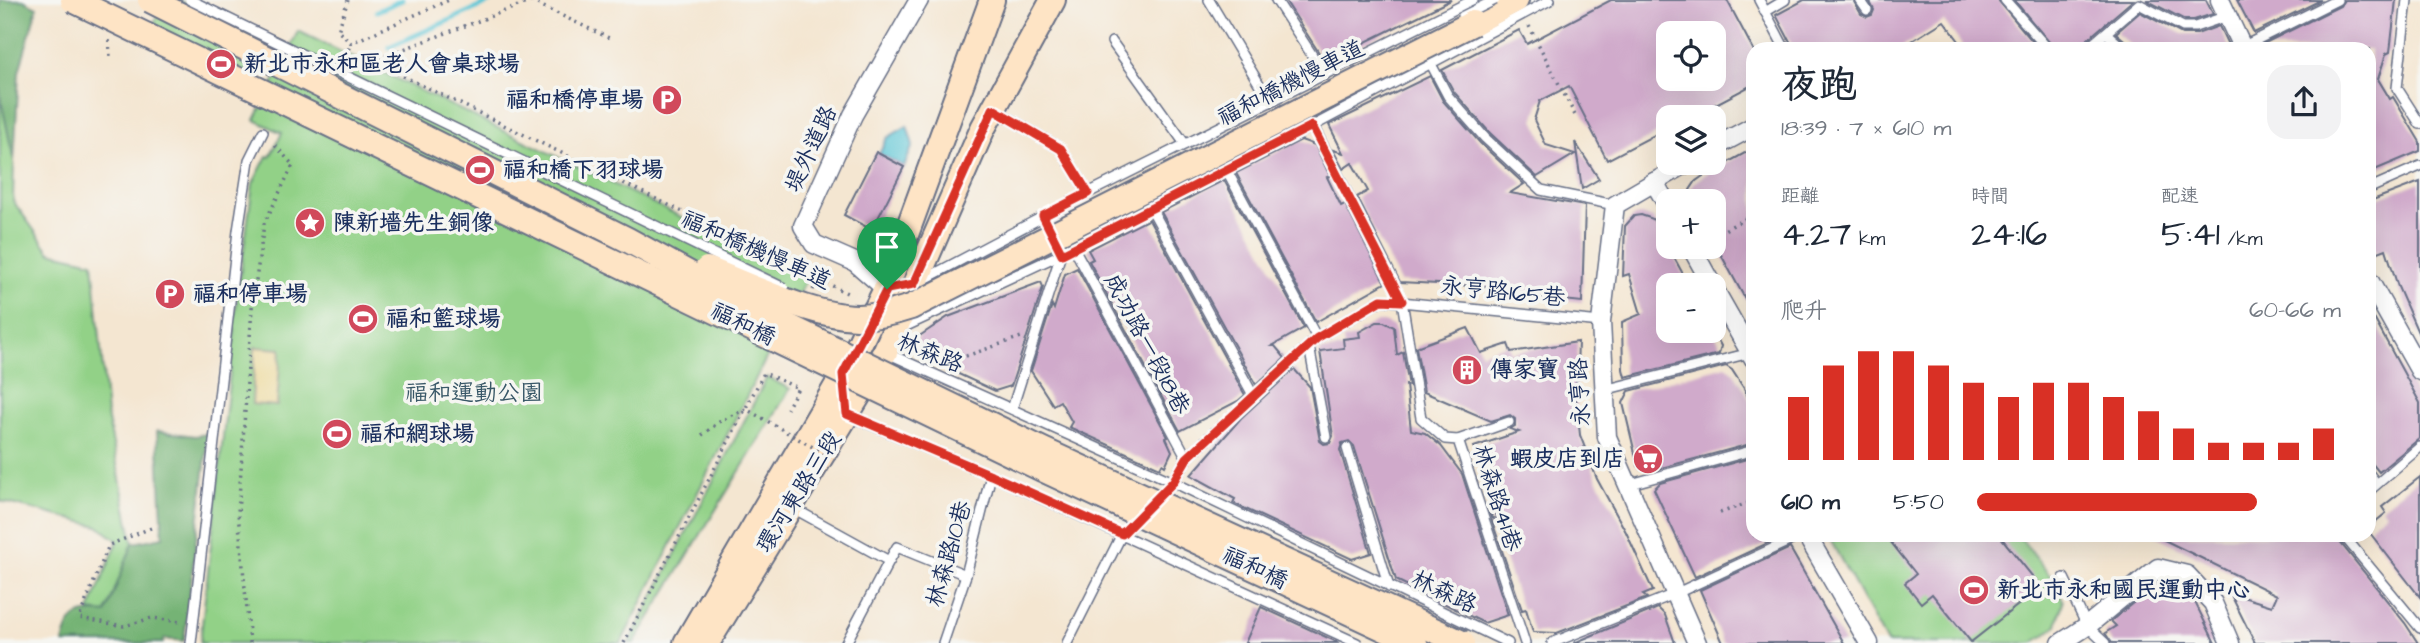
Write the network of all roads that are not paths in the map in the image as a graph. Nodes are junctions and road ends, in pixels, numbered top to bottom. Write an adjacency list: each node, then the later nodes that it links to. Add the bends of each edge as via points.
1 (73, 0): 102 (main road, 福和橋, bridge, via 1042,469)
2 (150, 0): 51 (main road, 福和橋, bridge)
3 (190, 0): 9 (lane, 福和橋機慢車道, bridge, via 816,303 866,308 898,304 924,293)
4 (919, 0): 55 (street, 堤外道路, via 853,115 803,226 814,244 855,262)
5 (992, 0): 55 (main road, 環河東路三段)
6 (1053, 0): 34 (main road, 環河東路三段)
7 (1209, 0): 33 (lane)
8 (1276, 0): 32 (lane)
9 (1495, 0)
10 (1550, 0): 18 (lane)
11 (1759, 0): 22 (lane)
12 (1786, 0): 22 (lane)
13 (1860, 0): 20 (lane)
14 (2005, 0): 26 (lane)
15 (2337, 0): 30 (lane)
16 (2407, 0): 35 (lane, via 2397,89)
17 (2137, 2): 19 (lane, via 2183,27 2195,27); 23 (lane)
18 (1520, 7): 21 (main road); 31 (lane)
19 (2223, 8): 29 (street)
20 (1867, 10)
21 (1473, 11): 32 (lane); 51 (main road, bridge, via 928,300 899,311 854,317 813,309)
22 (1765, 12): 25 (lane)
23 (2106, 33): 27 (lane); 28 (lane)
24 (1112, 42): 40 (lane)
25 (1781, 42)
26 (2042, 42)
27 (2095, 42)
28 (2116, 42)
29 (2240, 42)
30 (2255, 42)
31 (1431, 64): 36 (lane); 48 (lane, via 1448,96 1541,190)
32 (1325, 75): 33 (lane)
33 (1270, 102): 40 (lane)
34 (993, 109): 47 (lane, via 1061,149); 54 (main road, 環河東路三段)
35 (2420, 124)
36 (1312, 126): 42 (lane); 57 (lane, 林森路41巷)
37 (1746, 130): 39 (street)
38 (263, 132): 95 (lane, via 249,160 238,231)
39 (1726, 141)
40 (1185, 144): 47 (lane)
41 (2420, 166): 45 (lane)
42 (1226, 169): 49 (lane); 60 (lane)
43 (1665, 175): 44 (street)
44 (1654, 181): 46 (street); 48 (street)
45 (2376, 185)
46 (1658, 189)
47 (1088, 193): 50 (lane)
48 (1615, 205): 59 (street, 永亨路)
49 (1151, 208): 52 (lane); 68 (lane)
50 (1043, 216): 53 (lane); 54 (lane)
51 (628, 240): 103 (main road, 福和橋, bridge, via 757,311 1043,450)
52 (1074, 248): 53 (lane); 77 (lane, 成功路一段18巷)
53 (1062, 254): 61 (lane); 70 (lane)
54 (914, 284): 55 (lane); 61 (main road, 環河東路三段)
55 (887, 289): 61 (lane); 66 (main road, 環河東路三段)
56 (2376, 293): 65 (street)
57 (1402, 301): 59 (lane, 永亨路165巷); 60 (lane, 永亨路165巷, via 1381,300); 73 (lane, 林森路41巷, via 1421,418 1445,439)
58 (1726, 309): 62 (street)
59 (1601, 322): 67 (street, 永亨路)
60 (1317, 338): 63 (lane, 永亨路165巷)
61 (889, 342): 66 (lane, 林森路); 69 (main road, 環河東路三段); 70 (lane, 林森路, via 926,370)
62 (1746, 345)
63 (1309, 346): 68 (lane, 永亨路165巷); 72 (lane)
64 (1746, 357): 67 (lane)
65 (2420, 371)
66 (844, 381): 96 (main road, 環河東路三段)
67 (1604, 390): 81 (street, 永亨路, via 1607,437)
68 (1253, 395): 77 (lane, 永亨路165巷)
69 (846, 407): 78 (lane); 82 (main road, 環河東路三段)
70 (1012, 409): 79 (lane, 林森路)
71 (1509, 422): 73 (lane)
72 (1326, 437)
73 (1458, 440): 105 (lane, 林森路41巷)
74 (2420, 447): 80 (lane)
75 (1347, 448): 90 (lane)
76 (1746, 452): 81 (lane)
77 (1187, 458): 79 (lane, 永亨路165巷)
78 (991, 475): 83 (lane); 88 (lane, 林森路10巷)
79 (1173, 482): 83 (lane, 永亨路165巷); 90 (lane, 林森路)
80 (2376, 484)
81 (1627, 485): 91 (street, 永亨路)
82 (790, 506): 87 (lane); 97 (main road, 環河東路三段)
83 (1122, 534): 94 (lane); 100 (lane, 永亨路165巷)
84 (1787, 542): 91 (lane)
85 (1810, 542): 108 (street)
86 (2349, 542): 93 (lane)
87 (888, 561): 88 (lane, via 897,547); 98 (lane)
88 (965, 575): 99 (lane, 林森路10巷)
89 (2064, 578): 92 (lane)
90 (1389, 587): 104 (lane, 林森路)
91 (1677, 593): 106 (lane); 107 (street, 永亨路)
92 (2087, 626): 109 (street); 110 (lane); 111 (street, via 2158,568 2186,575 2213,603)
93 (2420, 628)
94 (1341, 639): 101 (lane)
95 (191, 643)
96 (686, 643)
97 (707, 643)
98 (846, 643)
99 (943, 643)
100 (1067, 643)
101 (1357, 643)
102 (1415, 643)
103 (1462, 643)
104 (1508, 643)
105 (1525, 643)
106 (1552, 643)
107 (1697, 643)
108 (1869, 643)
109 (2061, 643)
110 (2105, 643)
111 (2230, 643)

